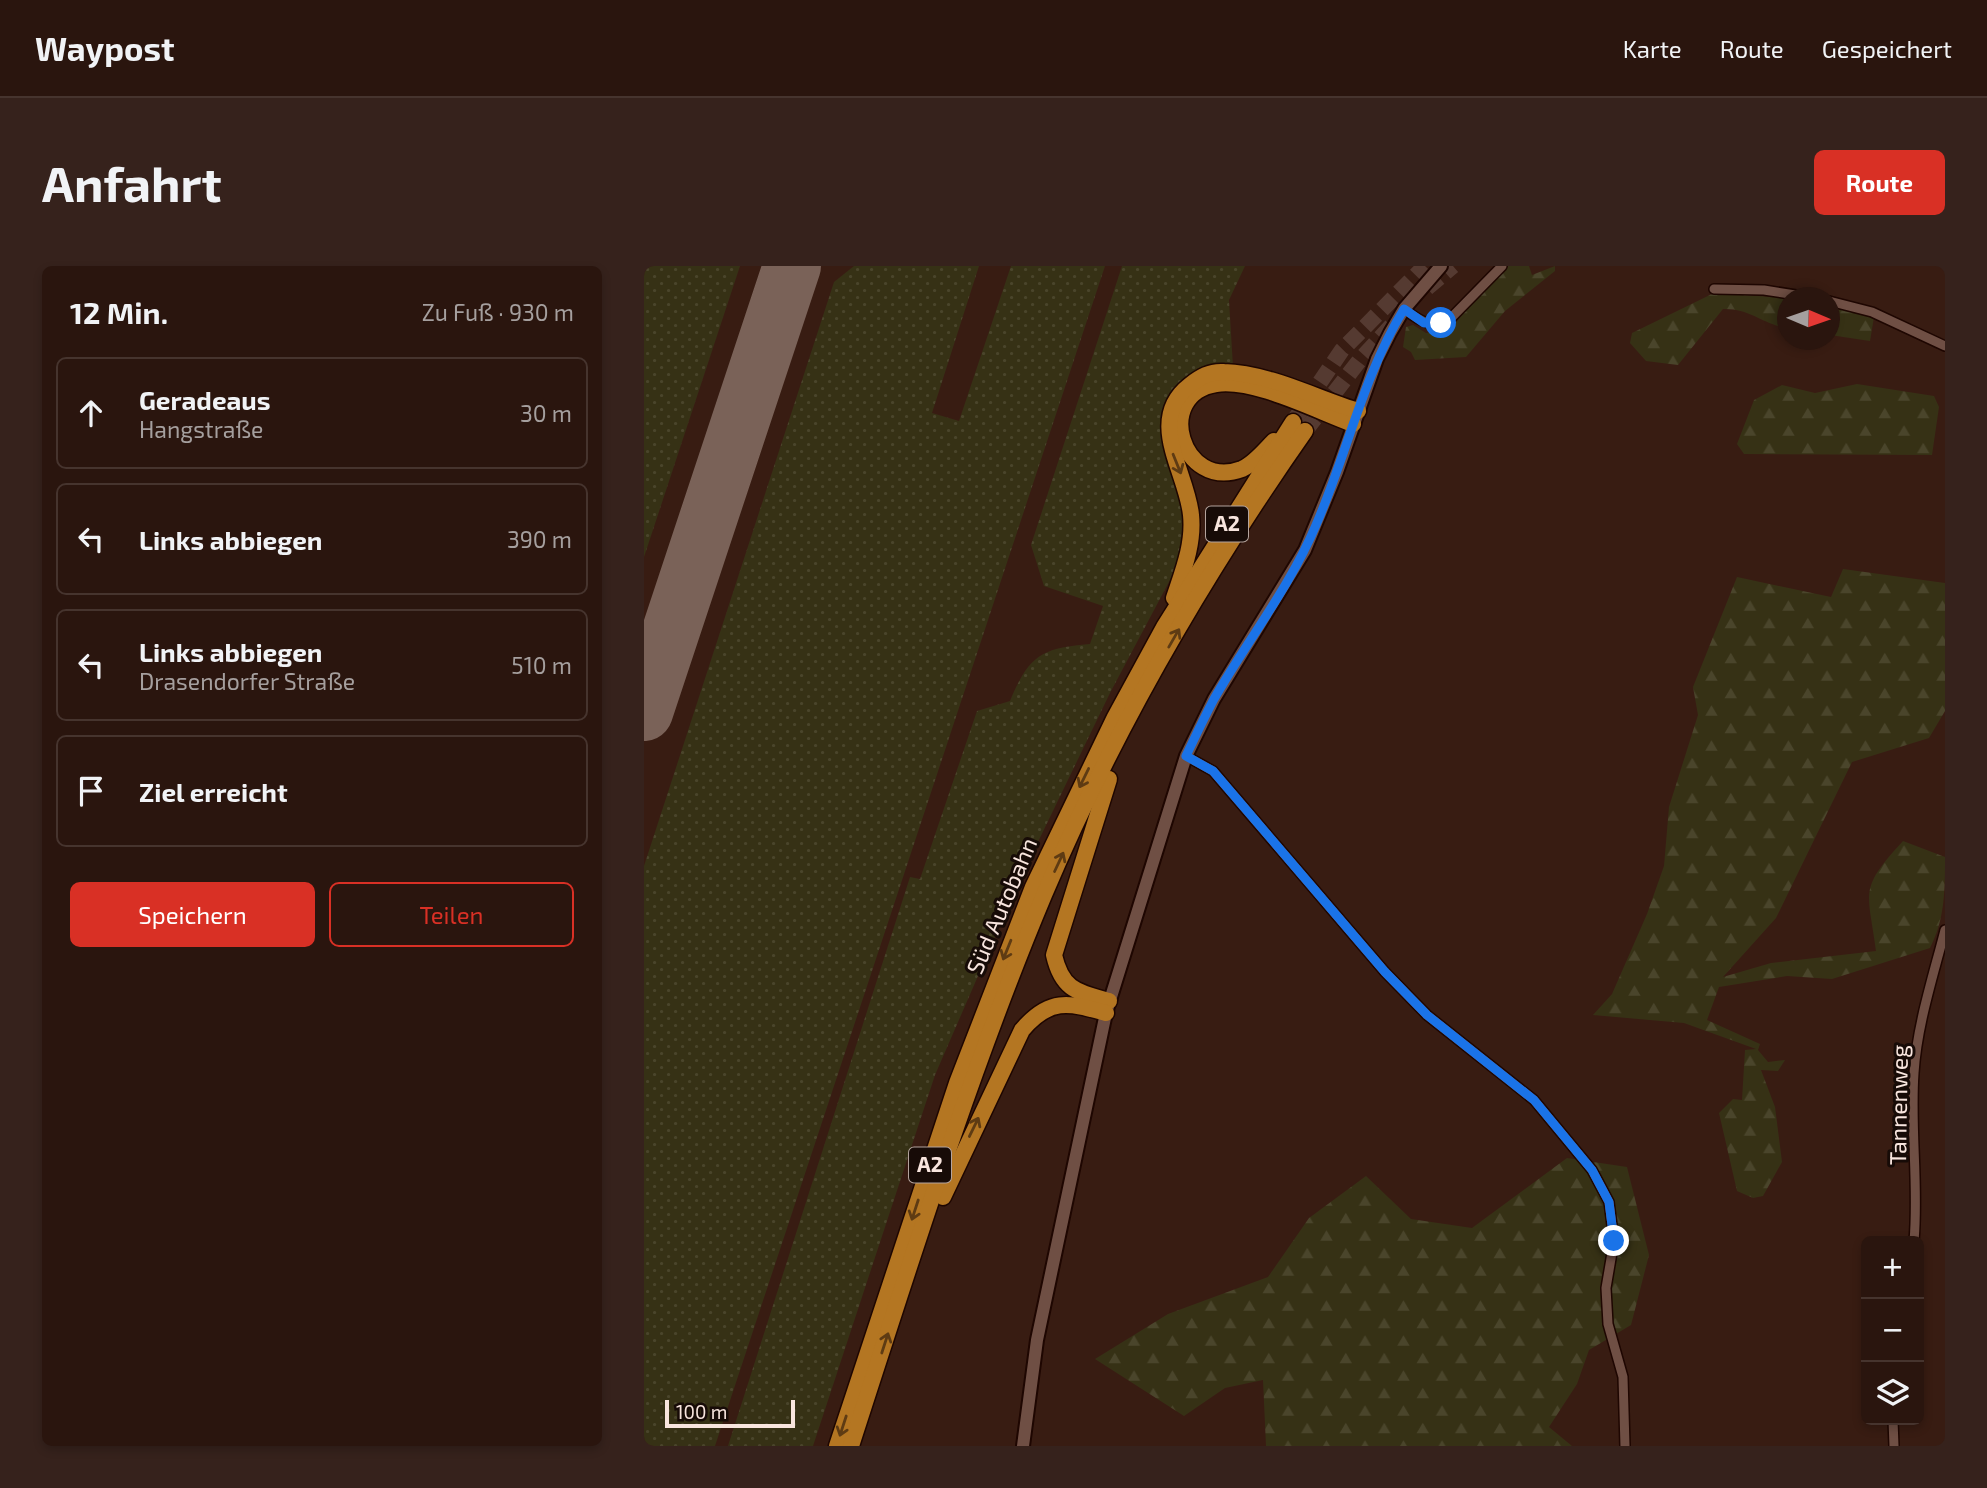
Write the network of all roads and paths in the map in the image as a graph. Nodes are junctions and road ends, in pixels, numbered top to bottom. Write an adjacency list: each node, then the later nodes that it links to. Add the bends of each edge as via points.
1 (1441, 266): 6 (main road)
2 (1502, 266): 6 (street, via 1441,323 1424,323)
3 (1714, 289): 4 (street)
4 (1777, 292)
5 (1840, 304): 7 (street, via 1872,312)
6 (1404, 309): 8 (main road, via 1377,359)
7 (1945, 346)
8 (1356, 418): 9 (highway, via 1257,389 1215,384 1189,399 1182,412 1180,437 1198,464 1224,472 1243,468); 10 (highway, one-way to 10, via 1259,379 1225,372 1211,373 1185,389 1171,411 1169,437 1187,494 1191,538); 12 (main road, via 1305,550 1214,699)
9 (1299, 427): 10 (highway, Süd Autobahn / A2); 11 (highway, Süd Autobahn / A2, one-way to 9)
10 (1164, 627): 18 (highway, Süd Autobahn / A2, one-way to 18, via 1064,820 1001,965 953,1094)
11 (1119, 739): 14 (highway, via 1055,955 1059,975 1069,987); 16 (highway, Süd Autobahn / A2, one-way to 11, via 1010,979 1045,893)
12 (1186, 756): 14 (main road); 21 (street, via 1213,771 1427,1015 1534,1100 1592,1170 1609,1202 1614,1241 1607,1312 1623,1377)
13 (1945, 930): 15 (street, Tannenweg, via 1914,1072)
14 (1108, 1007): 16 (highway, one-way to 14, via 1022,1030 1050,1005); 20 (main road, via 1037,1340)
15 (1914, 1236)
16 (914, 1255): 19 (highway, Süd Autobahn / A2, one-way to 16)
17 (1893, 1425): 22 (street)
18 (837, 1446)
19 (851, 1446)
20 (1023, 1446)
21 (1625, 1446)
22 (1894, 1446)

